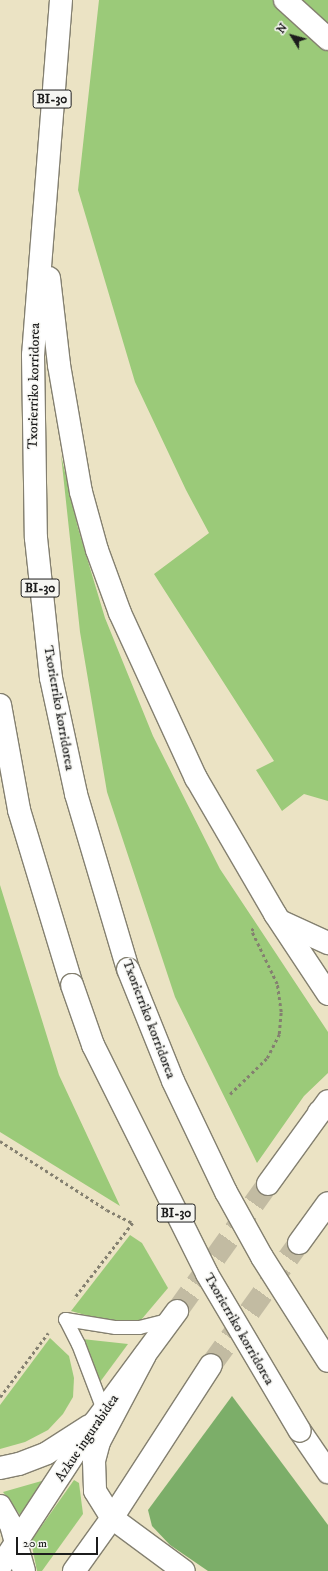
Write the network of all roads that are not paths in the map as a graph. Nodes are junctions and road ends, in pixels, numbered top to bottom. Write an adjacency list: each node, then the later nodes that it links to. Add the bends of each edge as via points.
1 (61, 0): 4 (main road, Txorierriko korridorea / BI-30)
2 (285, 0): 3 (main road)
3 (328, 39)
4 (44, 197): 6 (main road, via 51,309 59,365 81,492 97,550 120,613 196,778); 15 (main road, Txorierriko korridorea / BI-30, bridge, via 32,369 34,490 41,597 51,678 76,794 128,969 173,1081 226,1192 262,1257)
5 (0, 705): 19 (main road, Txorierriko korridorea / BI-30, bridge, via 19,810 72,985 93,1045 204,1268 300,1431)
6 (277, 918): 7 (main road); 8 (main road)
7 (328, 943)
8 (328, 994)
9 (325, 1107): 10 (main road)
10 (268, 1184)
11 (328, 1203): 12 (main road)
12 (300, 1243)
13 (174, 1315): 14 (main road, Azkue ingurabidea); 17 (lane, via 139,1327 115,1327 65,1319 78,1344)
14 (146, 1355): 17 (main road, Azkue ingurabidea); 21 (main road, via 99,1442 94,1461 94,1491)
15 (328, 1361)
16 (211, 1365): 21 (main road)
17 (100, 1417): 18 (main road, via 47,1453 20,1464); 22 (main road, Azkue ingurabidea)
18 (0, 1468)
19 (328, 1472)
20 (0, 1506): 22 (main road, via 11,1525)
21 (112, 1518): 25 (main road); 26 (main road)
22 (17, 1543): 23 (main road, Azkue ingurabidea); 24 (main road)
23 (0, 1567)
24 (24, 1571)
25 (74, 1571)
26 (184, 1571)

